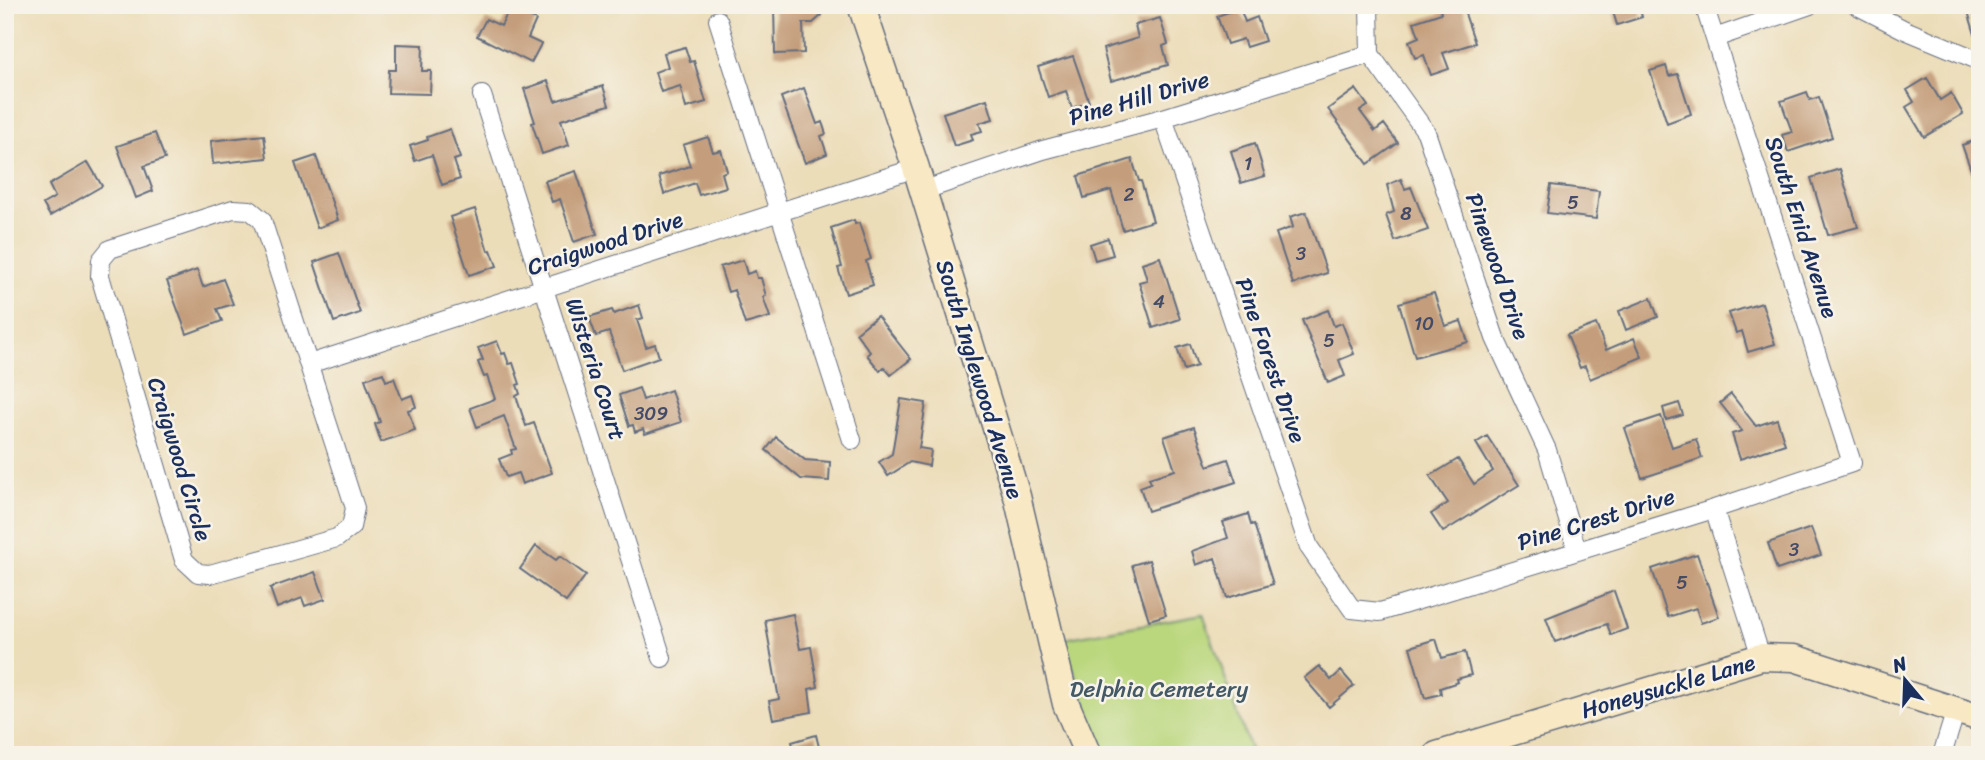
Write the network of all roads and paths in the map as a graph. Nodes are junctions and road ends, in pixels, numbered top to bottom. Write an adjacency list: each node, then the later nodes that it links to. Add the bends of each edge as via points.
1 (861, 5): 12 (street, South Inglewood Avenue)
2 (1369, 5): 8 (street)
3 (1704, 5): 7 (street, South Enid Avenue)
4 (1810, 5): 7 (street)
5 (1856, 5): 9 (street)
6 (718, 20): 13 (street)
7 (1715, 38): 17 (street, South Enid Avenue)
8 (1370, 54): 11 (street, Pine Hill Drive); 19 (street, Pinewood Drive, via 1426,132 1495,338 1548,450)
9 (1980, 61)
10 (482, 94): 14 (street, Wisteria Court)
11 (1163, 118): 12 (street, Pine Hill Drive); 20 (street, Pine Forest Drive, via 1309,547)
12 (919, 180): 13 (street, Craigwood Drive); 24 (street, South Inglewood Avenue, via 1017,496 1066,704)
13 (779, 212): 14 (street, Craigwood Drive); 16 (street)
14 (545, 289): 15 (street, Craigwood Drive); 22 (street, Wisteria Court)
15 (309, 365): 15 (street, Craigwood Circle, via 355,508 351,527 337,538 210,574 198,573 184,560 100,276 101,260 110,249 233,209 250,210 262,220)
16 (852, 440)
17 (1852, 463): 18 (street, Pine Crest Drive)
18 (1714, 509): 19 (street, Pine Crest Drive); 21 (street)
19 (1577, 550): 20 (street, Pine Crest Drive, via 1380,612)
20 (1352, 608)
21 (1761, 657): 23 (street, Honeysuckle Lane, via 1794,659); 25 (street, Honeysuckle Lane)
22 (662, 658)
23 (1968, 714): 26 (street)
24 (1088, 755)
25 (1437, 755)
26 (1942, 755)

